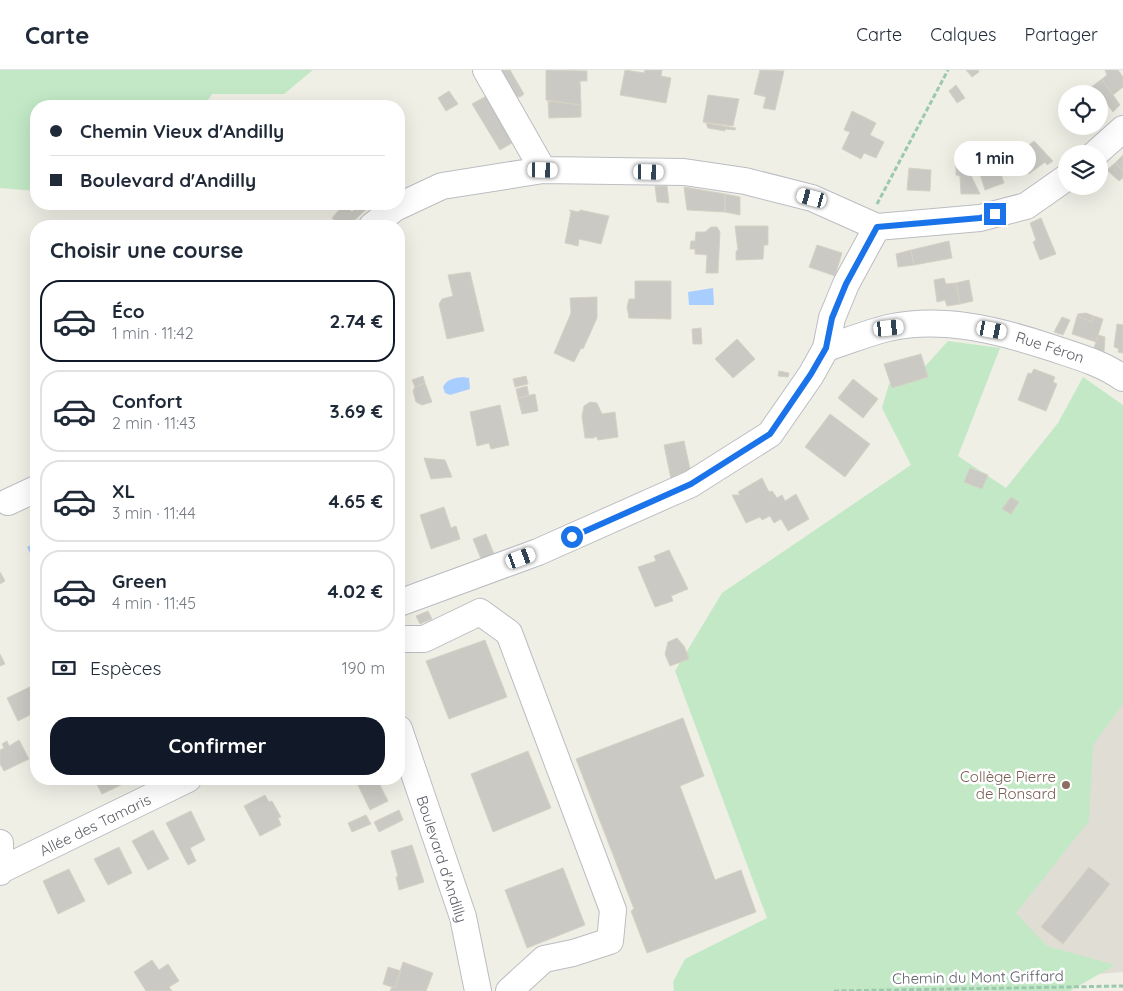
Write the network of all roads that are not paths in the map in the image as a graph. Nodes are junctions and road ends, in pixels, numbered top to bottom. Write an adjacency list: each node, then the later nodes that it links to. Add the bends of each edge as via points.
1 (486, 70): 4 (street)
2 (1123, 129): 3 (street)
3 (1105, 145)
4 (543, 170): 6 (street, via 442,186); 9 (street, via 684,172 745,181 812,198)
5 (1058, 184): 9 (street, via 1026,206 980,218)
6 (405, 203)
7 (392, 210): 8 (street)
8 (380, 220)
9 (877, 227): 10 (street, via 846,284 832,318)
10 (826, 348): 11 (street, Rue Féron, via 889,328 934,324 977,327 1006,333 1104,365); 14 (street, via 770,434 718,468 691,484 538,552)
11 (1123, 378)
12 (30, 492): 13 (street)
13 (8, 502)
14 (405, 601)
15 (405, 638): 21 (street, via 424,639 480,612 509,633 613,910 610,940 573,954 544,959)
16 (405, 747): 20 (street, Boulevard d'Andilly, via 463,917)
17 (176, 785): 19 (street, Allée des Tamaris)
18 (0, 843): 19 (street)
19 (1, 871)
20 (478, 991)
21 (508, 991)

